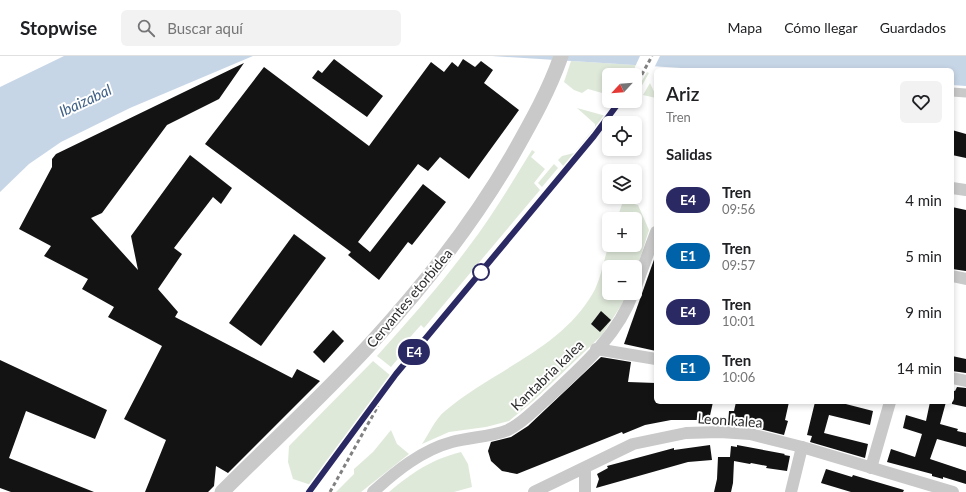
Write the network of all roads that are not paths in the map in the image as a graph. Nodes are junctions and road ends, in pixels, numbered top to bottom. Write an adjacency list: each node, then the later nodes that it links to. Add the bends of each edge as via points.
1 (561, 56): 19 (street, Cervantes etorbidea, via 523,137 472,219 435,269 374,341)
2 (954, 92): 3 (street)
3 (966, 93)
4 (954, 188): 5 (street)
5 (966, 190)
6 (654, 237): 7 (street)
7 (642, 270)
8 (954, 276): 9 (street)
9 (966, 279)
10 (630, 300): 11 (street, Kantabria kalea, via 622,318)
11 (596, 349): 12 (street); 20 (street, Kantabria kalea, via 580,369 522,422 502,432 450,443 429,451)
12 (654, 359)
13 (954, 378): 14 (street)
14 (966, 381)
15 (889, 404): 18 (street)
16 (802, 447): 17 (street, Leon kalea, via 750,434 686,433 633,444); 18 (street, Leon kalea); 23 (street)
17 (585, 468): 21 (street, Leon kalea); 22 (street)
18 (871, 468): 24 (street, Leon kalea)
19 (222, 492)
20 (373, 492)
21 (534, 492)
22 (585, 492)
23 (791, 492)
24 (953, 492)

